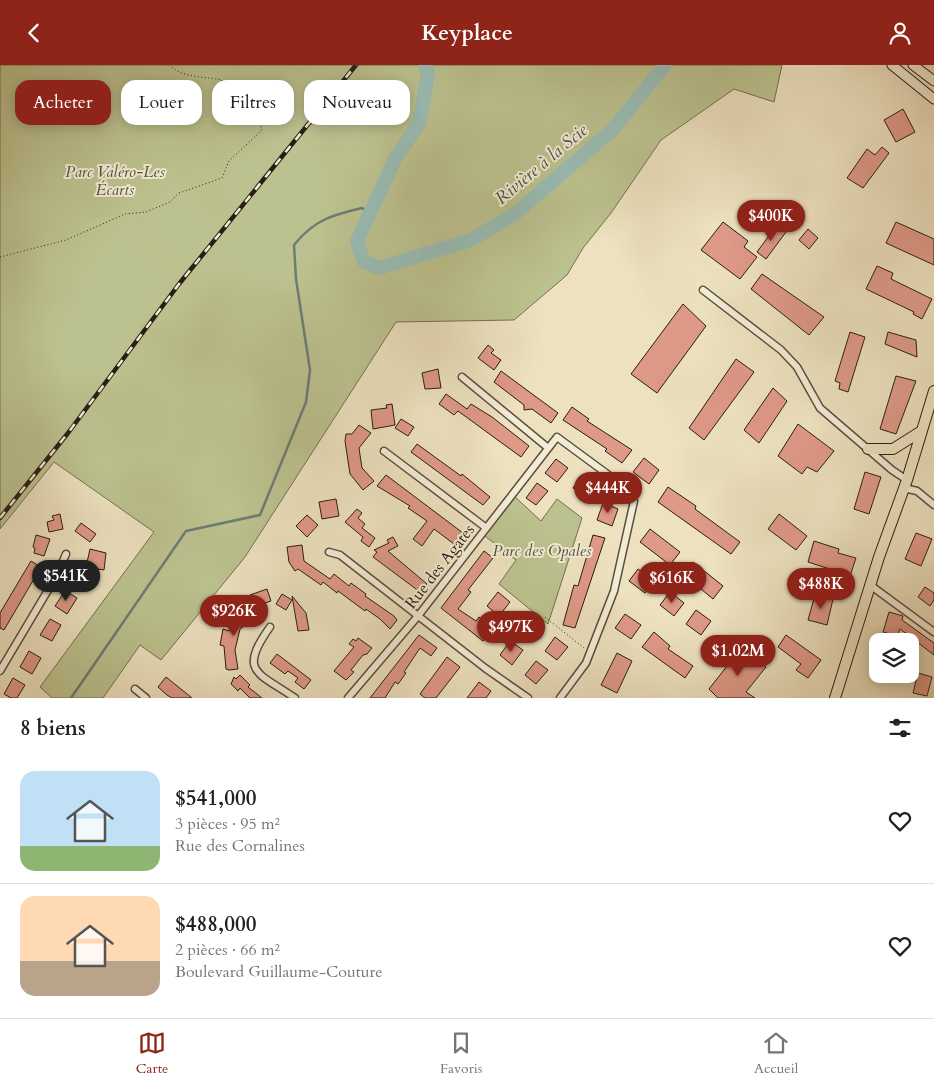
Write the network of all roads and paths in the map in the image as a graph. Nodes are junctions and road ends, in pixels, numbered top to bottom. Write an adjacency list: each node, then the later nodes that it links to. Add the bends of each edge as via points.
1 (170, 65): 6 (path, via 188,76 203,75 222,80 222,101 243,110 255,110 262,129 229,161 222,178 179,193 170,202 146,212 125,214 66,240)
2 (892, 65): 5 (main road)
3 (913, 65): 4 (main road)
4 (934, 81)
5 (934, 99)
6 (0, 257)
7 (703, 290): 12 (street, via 781,350 797,367 820,408)
8 (462, 377): 11 (street)
9 (934, 391): 10 (main road)
10 (920, 432): 12 (main road, via 894,449); 14 (main road)
11 (547, 447): 16 (street, Rue des Agates); 24 (street, via 557,437 614,479 634,501 614,591)
12 (868, 449): 14 (street)
13 (384, 451): 16 (street)
14 (906, 484): 15 (street); 19 (main road)
15 (934, 505)
16 (486, 527): 20 (street, Rue des Agates)
17 (329, 552): 20 (street, via 340,555)
18 (66, 554): 25 (street)
19 (870, 585): 23 (street); 32 (main road)
20 (418, 616): 29 (street, Rue des Agates); 30 (street)
21 (545, 617): 24 (path)
22 (270, 627): 28 (street, via 255,648 252,660 258,672)
23 (934, 632)
24 (590, 653): 31 (street)
25 (0, 671)
26 (135, 689): 27 (street)
27 (146, 698)
28 (296, 698)
29 (348, 698)
30 (528, 698)
31 (560, 698)
32 (835, 698)

